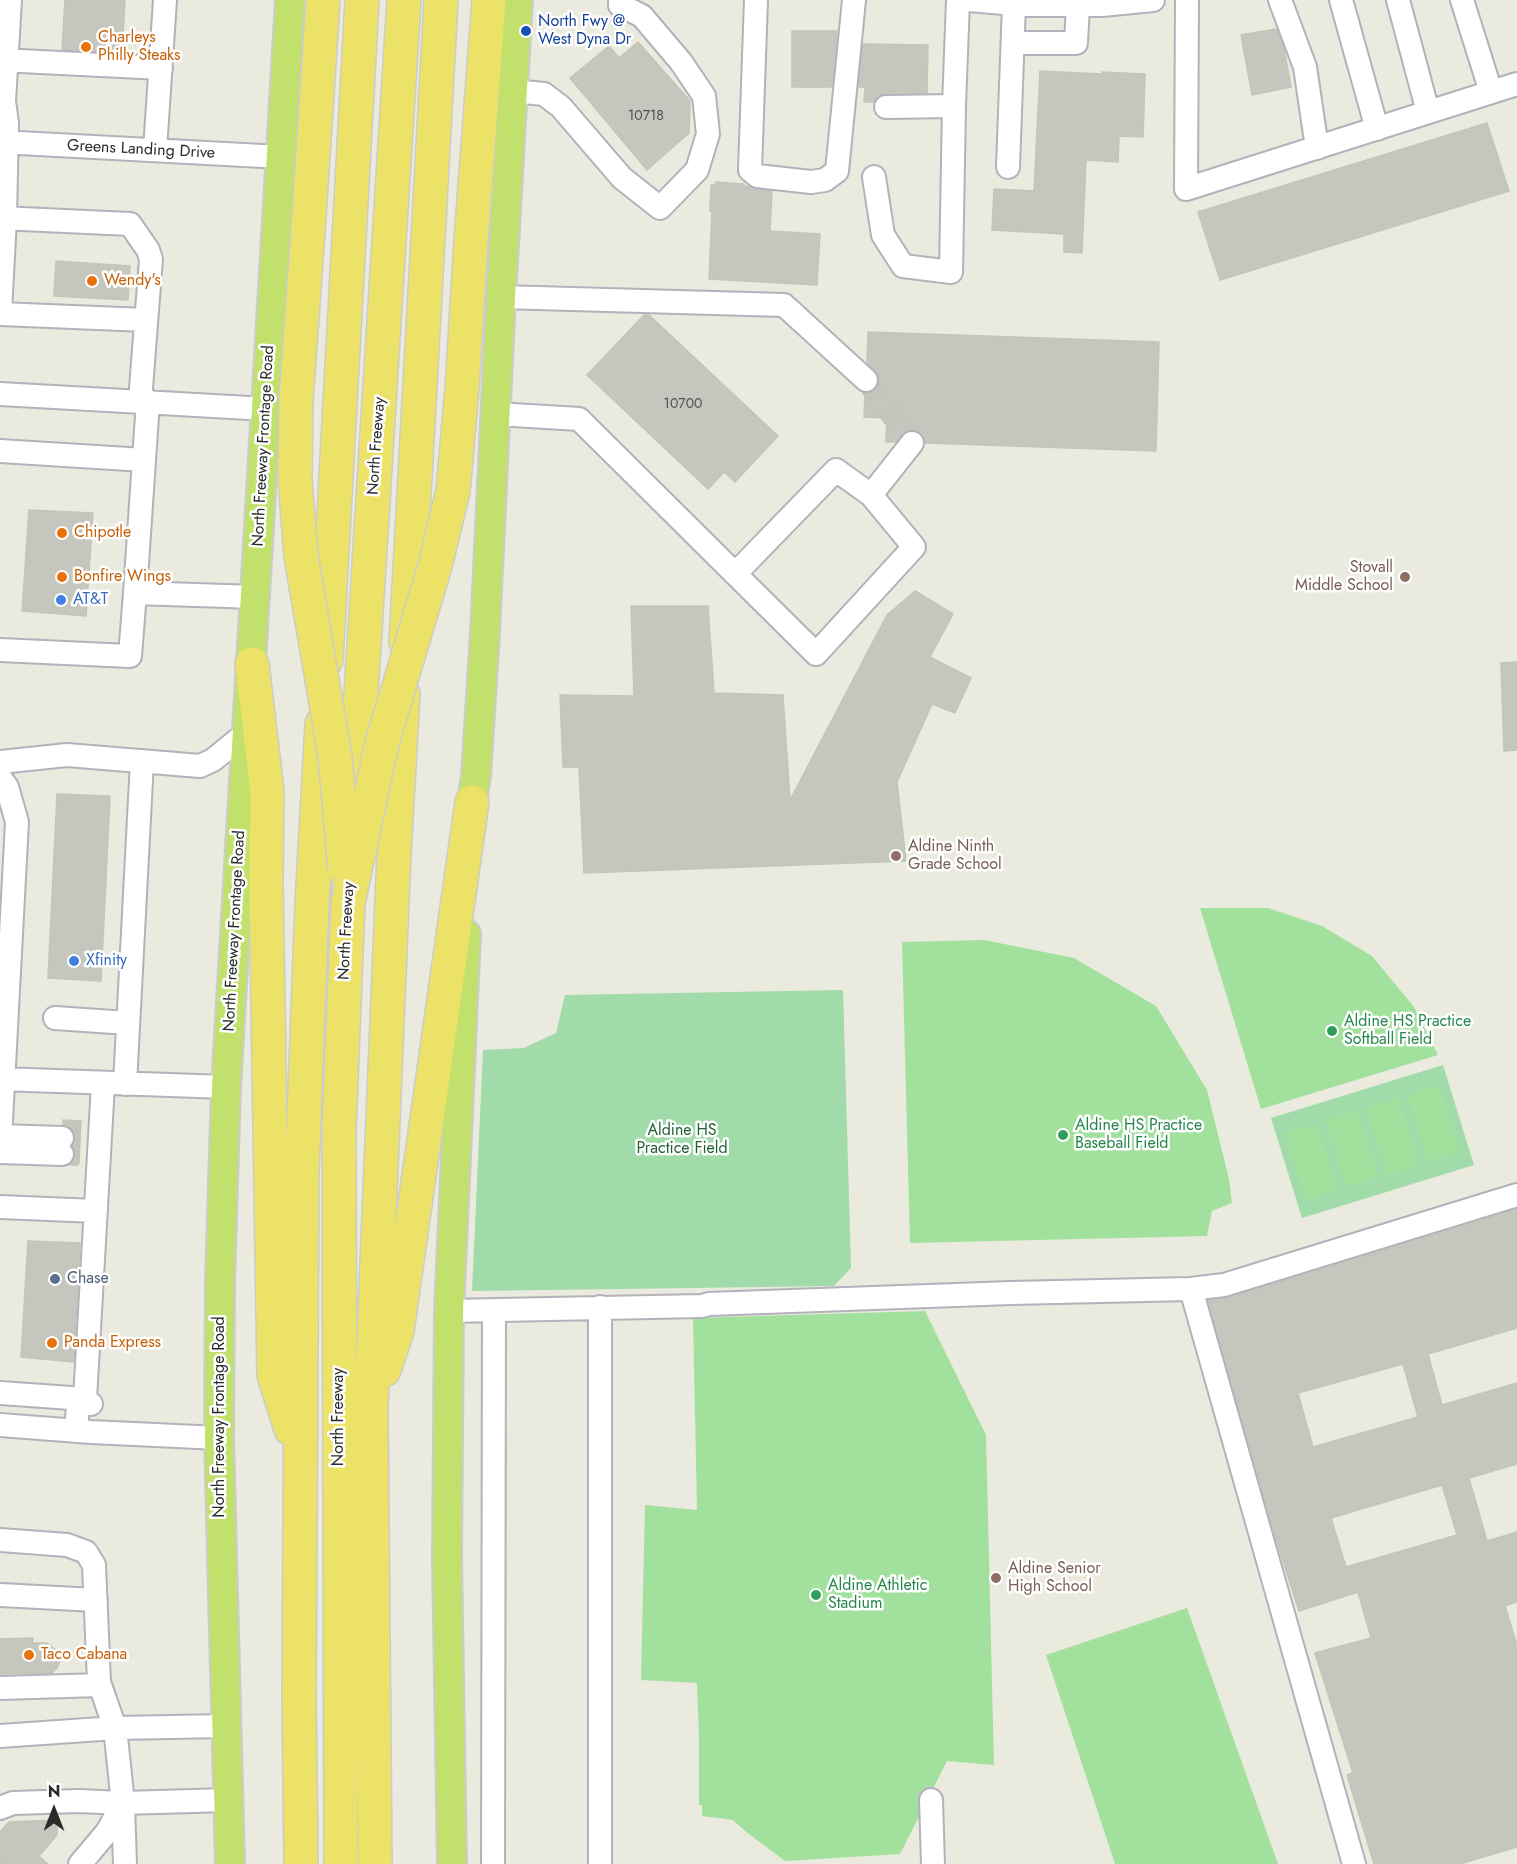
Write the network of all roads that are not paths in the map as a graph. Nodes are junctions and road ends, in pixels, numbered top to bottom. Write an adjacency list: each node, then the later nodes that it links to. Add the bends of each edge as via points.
1 (165, 0): 25 (street)
2 (290, 0): 36 (main road, North Freeway Frontage Road)
3 (323, 0): 63 (highway, bridge, via 296,401 295,479 301,556 335,756)
4 (362, 0): 87 (highway, via 312,904 302,1172)
5 (404, 0): 63 (highway, North Freeway, bridge)
6 (441, 0): 83 (highway, North Freeway, via 393,866)
7 (489, 0): 63 (highway, bridge, via 453,491 435,567 382,744)
8 (518, 0): 27 (main road)
9 (620, 0): 27 (street, via 620,5 642,16 704,96 708,134 697,170 660,208 622,178 561,107 544,94)
10 (756, 0): 11 (street, via 750,170 758,176 811,182 825,180 837,171)
11 (854, 0)
12 (958, 0): 29 (street)
13 (981, 0): 21 (street)
14 (1153, 0): 22 (street)
15 (1187, 0): 34 (street, via 1186,189)
16 (1280, 0): 34 (street, via 1305,66)
17 (1341, 0): 32 (street)
18 (1398, 0): 31 (street)
19 (1462, 0): 28 (street)
20 (6, 3): 24 (street)
21 (1014, 4): 22 (street); 23 (street)
22 (1078, 5): 23 (street, via 1076,43)
23 (1013, 43): 37 (street)
24 (3, 60): 25 (street); 33 (street, via 7,123)
25 (161, 68): 35 (street)
26 (1517, 84): 28 (street)
27 (513, 91): 40 (main road)
28 (1491, 92): 31 (street)
29 (954, 105): 30 (street); 38 (street, via 951,272 903,266 883,236)
30 (886, 107)
31 (1428, 112): 32 (street)
32 (1377, 129): 34 (street)
33 (3, 142): 35 (street, Greens Landing Drive); 39 (street)
34 (1317, 148)
35 (155, 150): 36 (street, Greens Landing Drive)
36 (281, 157): 46 (main road, North Freeway Frontage Road)
37 (1008, 167)
38 (874, 177)
39 (3, 219): 41 (street); 42 (street, via 130,224 151,259)
40 (501, 297): 43 (street, via 784,305); 47 (main road)
41 (0, 313): 42 (street)
42 (146, 320): 45 (street)
43 (866, 380)
44 (0, 394): 45 (street)
45 (144, 401): 46 (street); 50 (street)
46 (267, 409): 54 (main road, North Freeway Frontage Road)
47 (496, 414): 52 (street, via 579,418); 61 (main road)
48 (912, 443): 51 (street)
49 (0, 452): 50 (street)
50 (144, 460): 53 (street)
51 (871, 495): 52 (street, via 836,470); 52 (street, via 914,548 816,654)
52 (736, 573)
53 (135, 593): 54 (street); 55 (street, via 130,656)
54 (256, 597): 56 (main road, North Freeway Frontage Road)
55 (0, 650)
56 (252, 664): 57 (main road, North Freeway Frontage Road); 87 (highway, via 267,791 274,1375)
57 (246, 732): 58 (street, via 200,766); 68 (main road, North Freeway Frontage Road)
58 (142, 761): 59 (street, via 67,755); 65 (street)
59 (0, 762)
60 (0, 777): 62 (street, via 7,787)
61 (472, 802): 79 (main road); 83 (highway, via 397,1331)
62 (9, 822): 66 (street)
63 (348, 903): 104 (highway, North Freeway, via 339,1129)
64 (55, 1018): 65 (street)
65 (128, 1023): 67 (street)
66 (2, 1079): 67 (street); 69 (street)
67 (114, 1084): 68 (street); 71 (street)
68 (226, 1088): 86 (main road, North Freeway Frontage Road)
69 (1, 1126): 70 (street); 71 (street)
70 (0, 1138): 71 (street)
71 (81, 1143): 72 (street); 73 (street); 76 (street)
72 (0, 1145)
73 (0, 1152)
74 (1517, 1195): 77 (street, via 1224,1285)
75 (0, 1206): 76 (street)
76 (96, 1211): 82 (street)
77 (1191, 1289): 78 (street); 110 (street)
78 (600, 1307): 80 (street); 108 (street)
79 (449, 1311): 80 (street); 106 (main road, via 447,1557)
80 (494, 1311): 107 (street)
81 (0, 1393): 82 (street)
82 (85, 1399): 85 (street, via 91,1404)
83 (371, 1408): 105 (highway, North Freeway)
84 (0, 1425): 85 (street)
85 (84, 1432): 86 (street)
86 (219, 1438): 93 (main road, North Freeway Frontage Road)
87 (300, 1457): 103 (highway)
88 (0, 1540): 90 (street, via 67,1545 86,1552 94,1566)
89 (0, 1595): 90 (street)
90 (96, 1600): 91 (street)
91 (100, 1685): 92 (street); 94 (street)
92 (0, 1688)
93 (226, 1726): 94 (street); 96 (main road, North Freeway Frontage Road)
94 (115, 1728): 95 (street); 98 (street)
95 (0, 1736)
96 (228, 1800): 98 (street); 102 (main road, North Freeway Frontage Road)
97 (931, 1800): 109 (street)
98 (123, 1803): 99 (street, via 13,1803); 100 (street, via 107,1832); 101 (street)
99 (0, 1808)
100 (80, 1864)
101 (125, 1864)
102 (230, 1864)
103 (301, 1864)
104 (340, 1864)
105 (375, 1864)
106 (452, 1864)
107 (493, 1864)
108 (600, 1864)
109 (933, 1864)
110 (1354, 1864)

